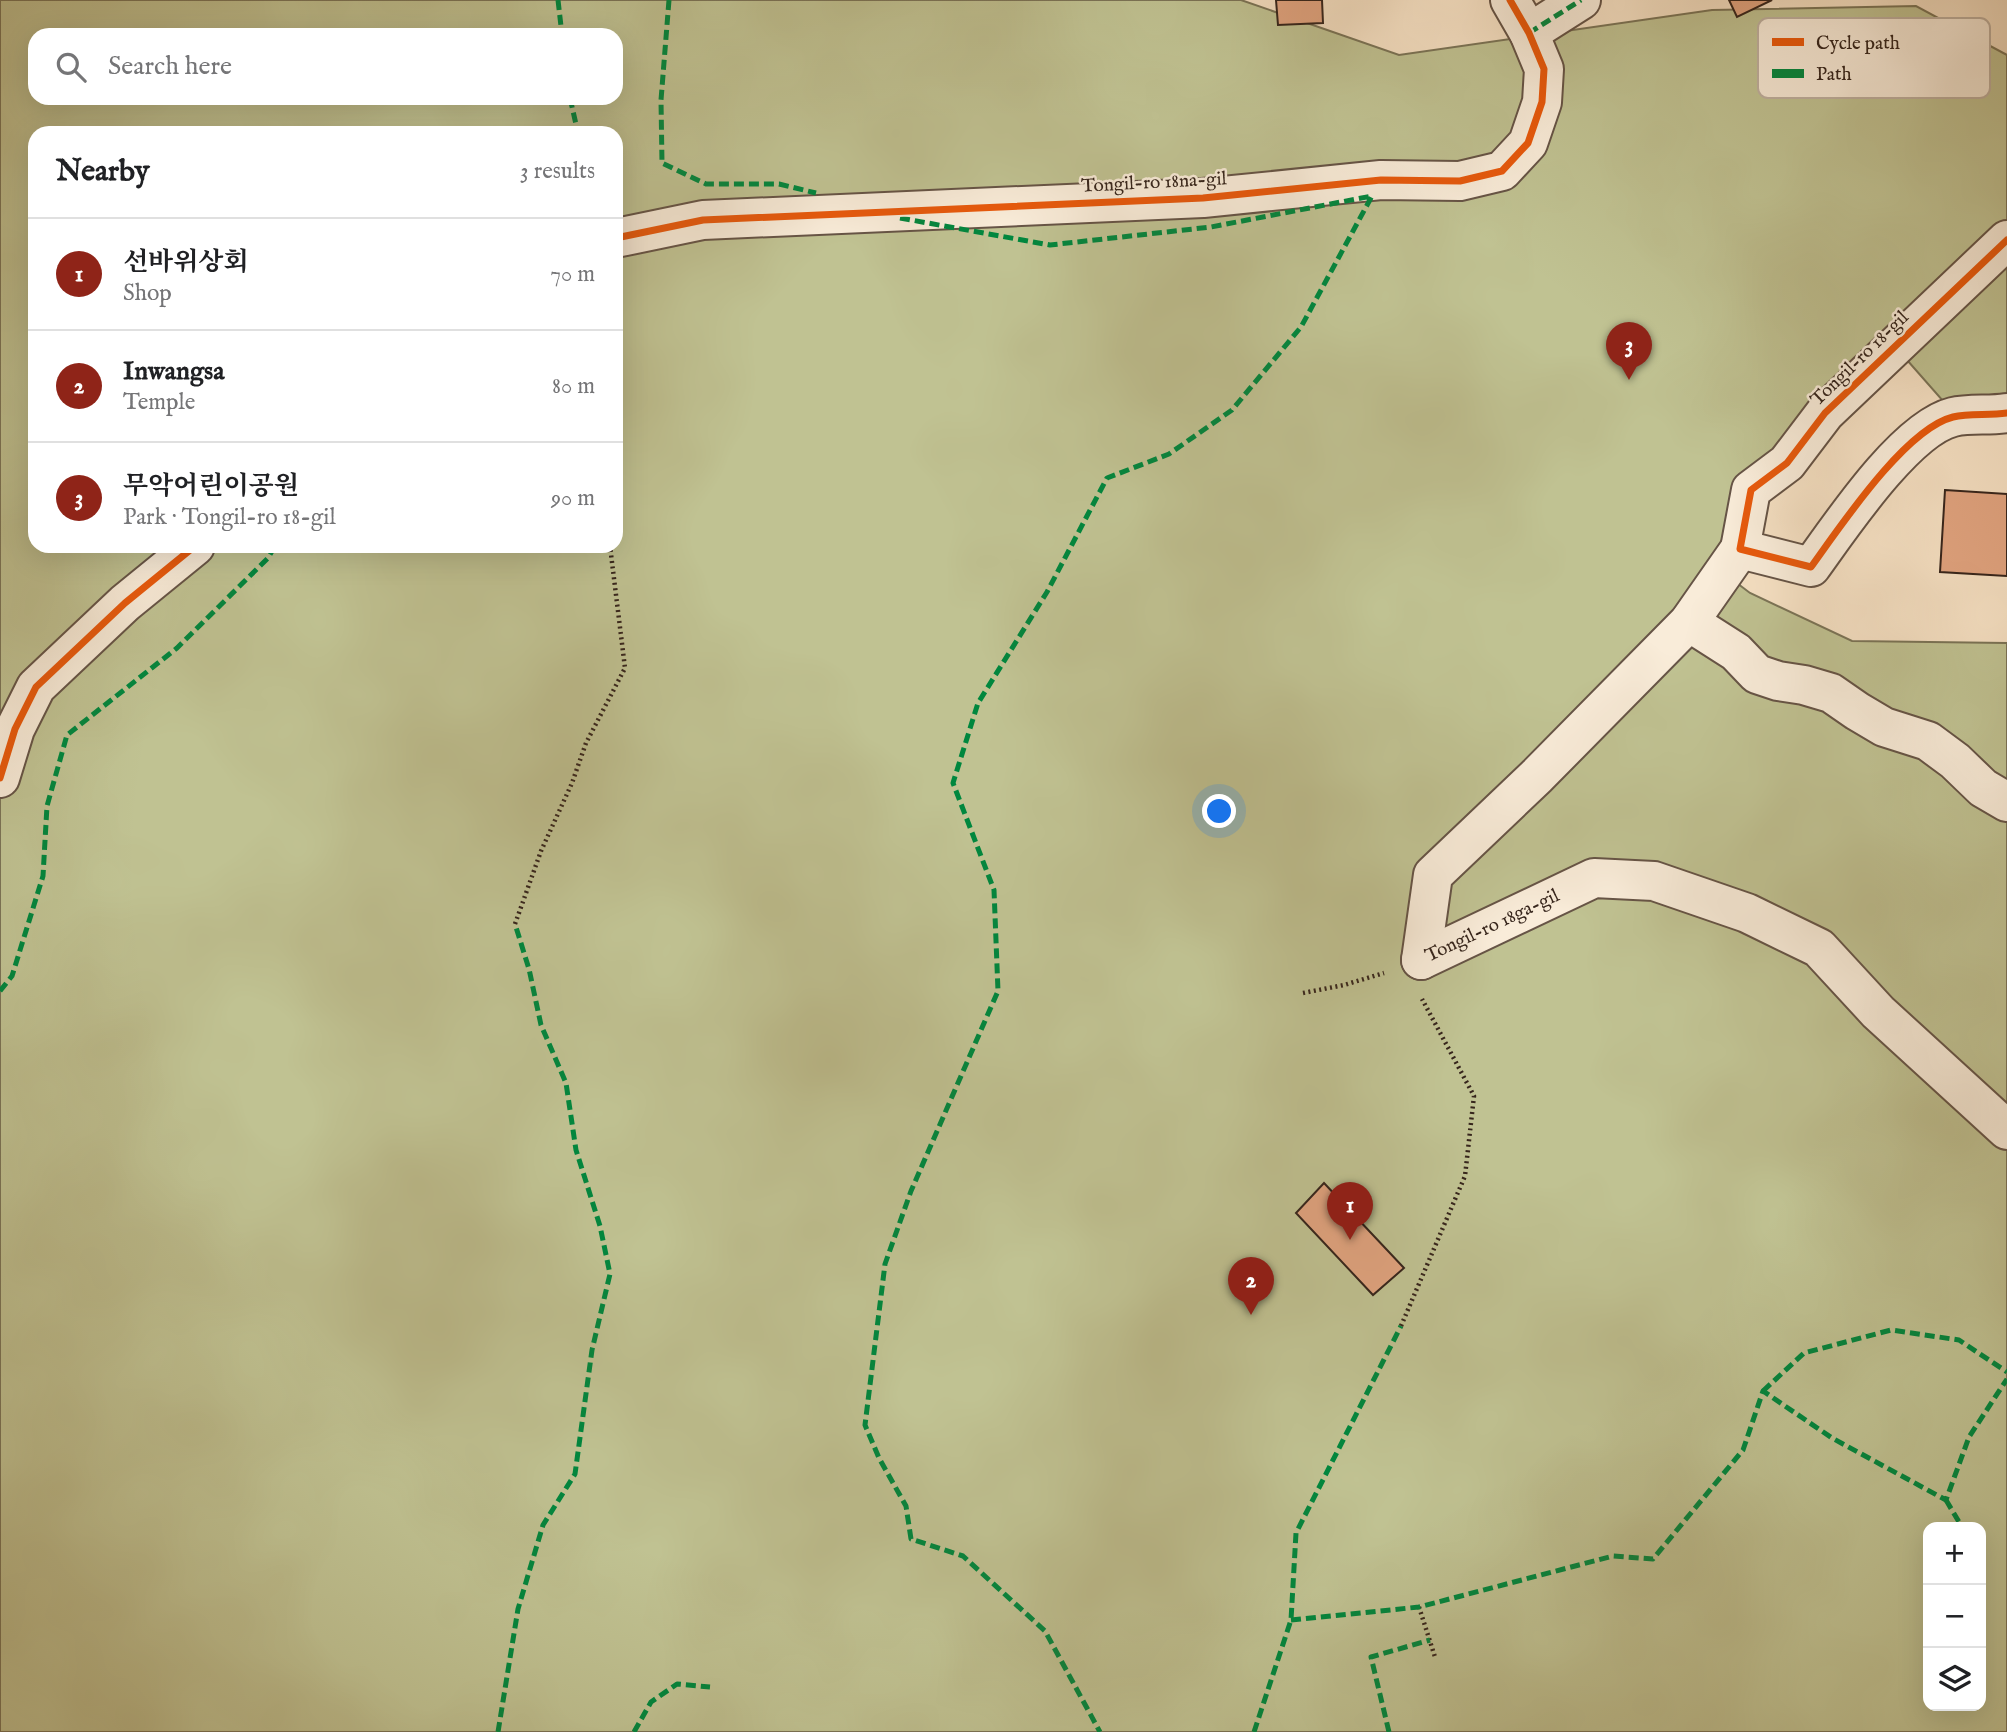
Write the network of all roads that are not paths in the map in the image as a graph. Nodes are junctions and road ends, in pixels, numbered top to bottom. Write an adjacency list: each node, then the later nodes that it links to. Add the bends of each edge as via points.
1 (1510, 0): 3 (street, Tongil-ro 18na-gil)
2 (1581, 0): 3 (street)
3 (1529, 33): 4 (street, Tongil-ro 18na-gil, via 1544,69 1542,102 1528,143 1502,170 1460,181 1381,180 1203,198 703,220)
4 (623, 237)
5 (2007, 240): 7 (street, Tongil-ro 18-gil, via 1825,412 1787,463 1751,490)
6 (2007, 414): 7 (street, via 1953,417 1927,429 1868,487 1811,567)
7 (1741, 549): 9 (street, Tongil-ro 18ga-gil)
8 (186, 553): 10 (street, via 125,603 36,687 15,729)
9 (1689, 622): 11 (street, via 1736,652 1757,674 1831,693 1884,727 1928,741 1983,788); 12 (street, Tongil-ro 18ga-gil, via 1433,875 1421,960 1594,878 1654,881 1747,913 1819,948 1878,1012)
10 (0, 778)
11 (2007, 802)
12 (2007, 1130)

